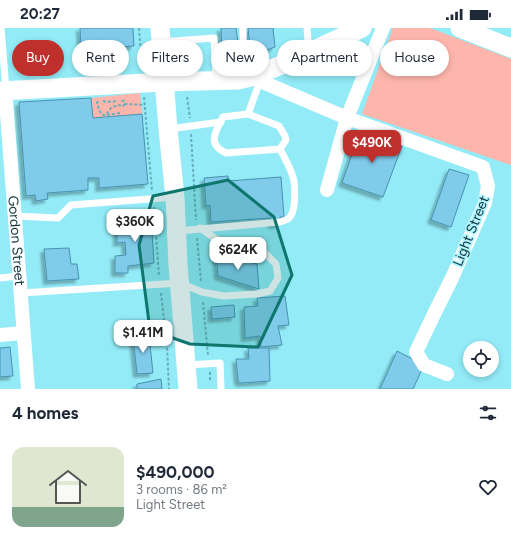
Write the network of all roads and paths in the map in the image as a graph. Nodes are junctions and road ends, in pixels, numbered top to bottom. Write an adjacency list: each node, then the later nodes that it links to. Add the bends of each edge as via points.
1 (1, 28): 17 (lane)
2 (139, 28): 9 (path)
3 (243, 28): 14 (lane)
4 (307, 28): 10 (lane)
5 (362, 28): 11 (main road)
6 (383, 28): 27 (street)
7 (460, 28): 12 (main road)
8 (160, 35): 15 (lane, via 214,38); 16 (main road)
9 (140, 40)
10 (308, 40)
11 (336, 40)
12 (511, 48)
13 (277, 67): 14 (main road)
14 (252, 79): 15 (main road); 24 (lane); 27 (street, Light Street)
15 (216, 80): 16 (main road)
16 (164, 82): 17 (main road); 30 (main road)
17 (3, 91): 35 (street, Gordon Street, via 6,101)
18 (187, 91): 29 (path)
19 (144, 94): 23 (path)
20 (118, 101): 21 (path, via 122,100); 22 (path); 25 (path, via 99,100 99,111)
21 (125, 104): 22 (path); 23 (path)
22 (118, 105): 25 (path, via 111,108)
23 (145, 105): 34 (path)
24 (248, 114): 28 (lane, via 223,117); 31 (lane, via 279,126 286,140)
25 (106, 115): 26 (path, via 120,113)
26 (120, 116)
27 (347, 118): 32 (street); 48 (street, Light Street, via 483,167 488,186 485,203 416,352 424,364)
28 (221, 122): 29 (lane); 31 (lane, via 214,143 218,149 226,153)
29 (190, 126): 30 (lane); 36 (path)
30 (168, 129): 33 (main road)
31 (280, 149): 36 (lane, via 294,182 295,208 289,219 280,222)
32 (327, 190)
33 (175, 197): 34 (lane); 37 (main road)
34 (153, 199): 35 (lane, via 71,205 58,218); 41 (path)
35 (15, 216): 38 (street, Gordon Street)
36 (198, 228): 37 (lane); 42 (path); 42 (lane, via 216,239 265,254 276,264 278,278 270,291 257,294 224,296)
37 (178, 231): 40 (main road)
38 (19, 276): 39 (lane); 43 (street, Gordon Street)
39 (0, 278)
40 (180, 284): 41 (lane); 42 (lane); 47 (main road)
41 (160, 285): 43 (lane); 51 (path)
42 (202, 292): 46 (path)
43 (21, 293): 44 (street, Gordon Street)
44 (23, 333): 45 (street); 50 (street, Gordon Street)
45 (0, 335)
46 (209, 363): 47 (lane); 49 (path); 53 (lane, via 220,363)
47 (186, 365): 52 (main road)
48 (447, 374)
49 (210, 383)
50 (28, 389)
51 (169, 389)
52 (188, 389)
53 (221, 389)

